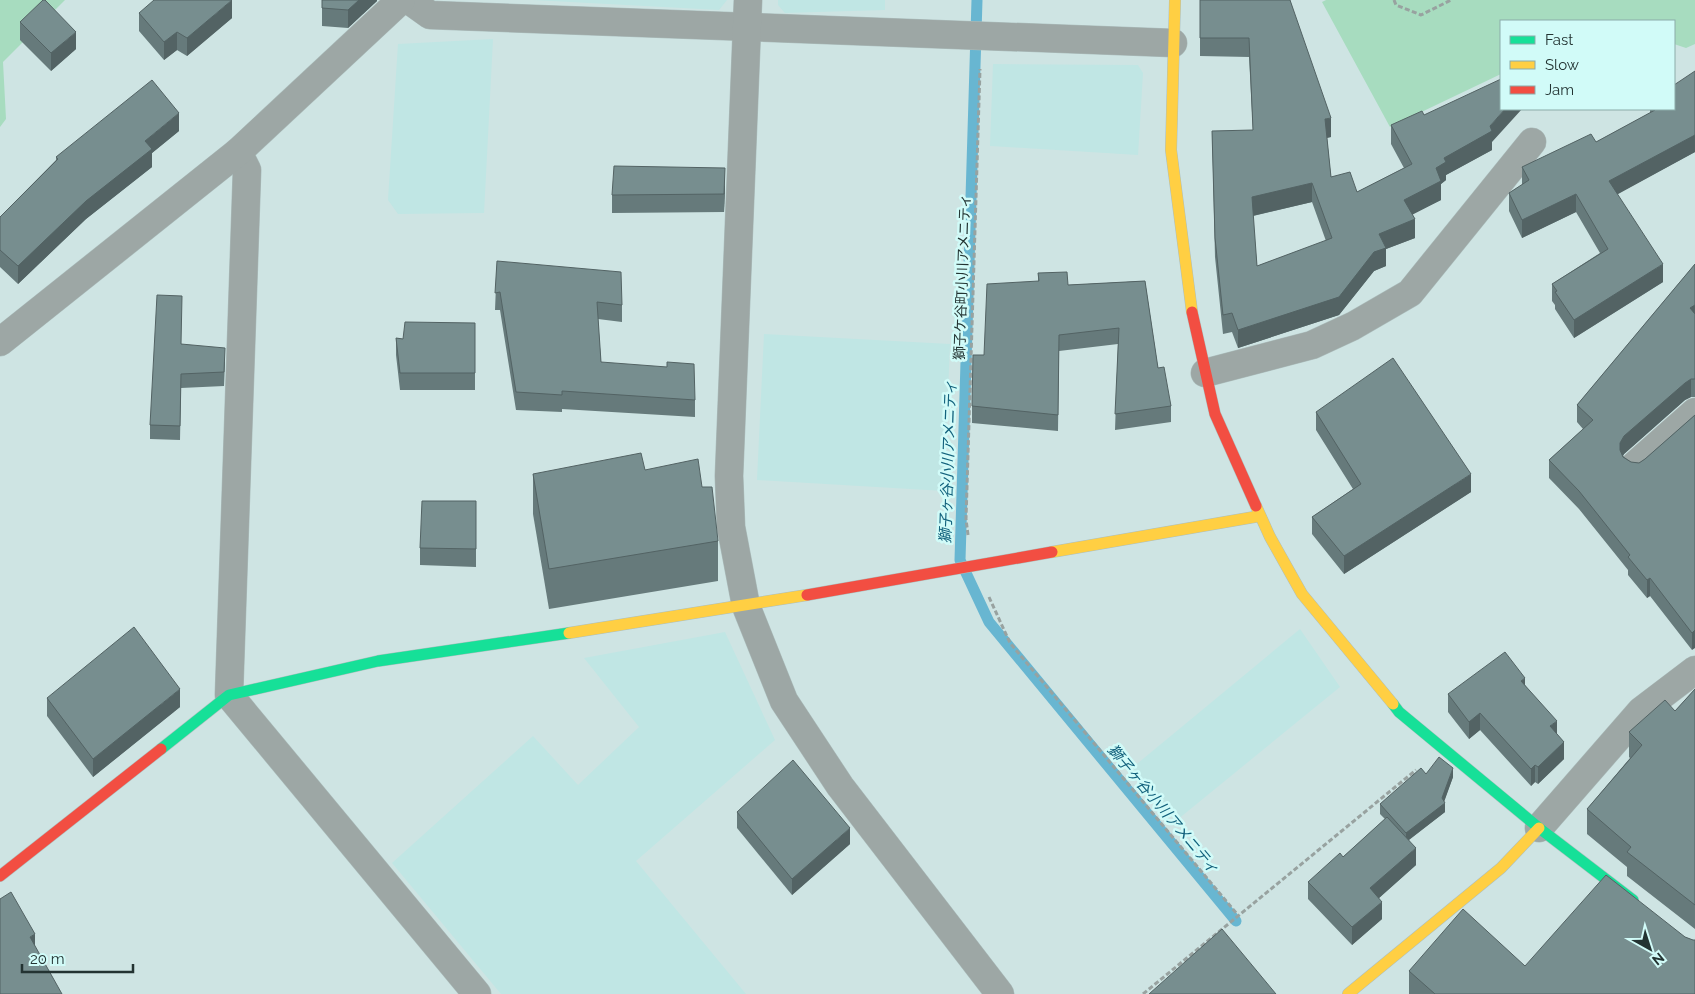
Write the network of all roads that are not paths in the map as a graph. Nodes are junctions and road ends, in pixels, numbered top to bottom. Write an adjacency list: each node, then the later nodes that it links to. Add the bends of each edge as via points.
1 (401, 0): 7 (street)
2 (409, 0): 4 (street, via 430,15)
3 (1175, 0): 5 (street)
4 (748, 13): 5 (street, via 981,35); 13 (street, via 729,476 732,527)
5 (1174, 43): 9 (street, via 1171,150 1193,324)
6 (1532, 142): 9 (street, via 1410,292 1353,326 1312,345)
7 (238, 152): 8 (street); 15 (street, via 246,170)
8 (0, 342)
9 (1205, 373): 12 (street, via 1215,414)
10 (1695, 412): 11 (street)
11 (1635, 466)
12 (1260, 516): 13 (street); 16 (street, via 1302,594 1399,712)
13 (746, 606): 15 (street, via 378,661); 20 (street, via 773,678 794,716 840,786)
14 (1695, 670): 16 (street, via 1641,711)
15 (229, 695): 17 (street); 19 (street)
16 (1539, 828): 18 (street); 21 (street, via 1500,868)
17 (0, 876)
18 (1644, 908)
19 (477, 994)
20 (1000, 994)
21 (1348, 994)

